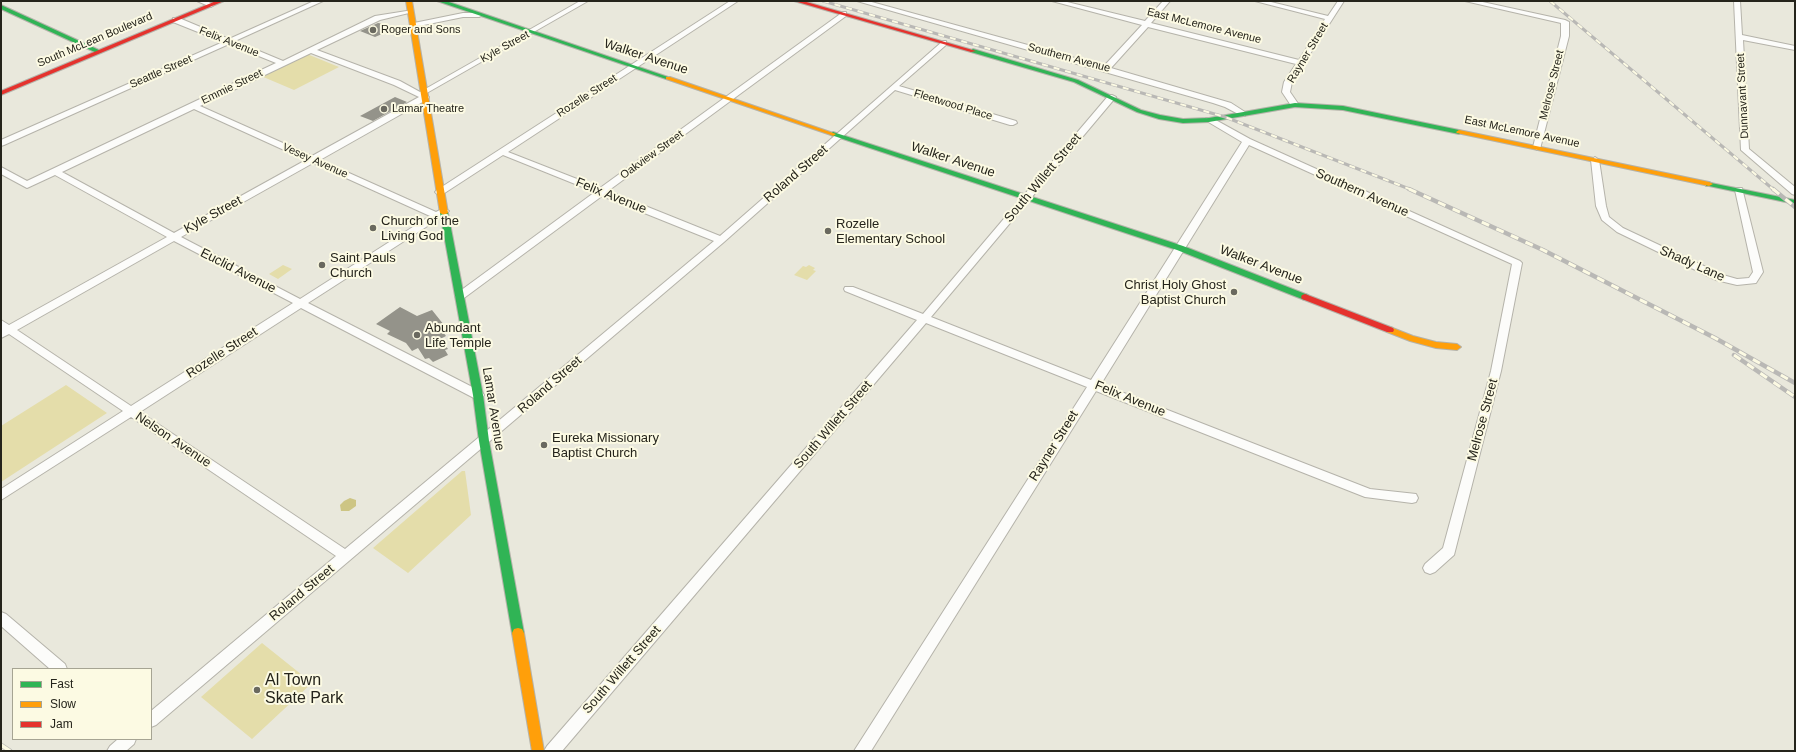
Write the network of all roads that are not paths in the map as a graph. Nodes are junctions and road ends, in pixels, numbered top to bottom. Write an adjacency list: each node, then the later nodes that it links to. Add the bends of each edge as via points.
1 (200, 1): 16 (street)
2 (222, 1): 16 (main road, South McLean Boulevard)
3 (320, 1): 27 (street, Seattle Street)
4 (409, 1): 18 (main road, Lamar Avenue)
5 (440, 1): 20 (main road, Walker Avenue)
6 (585, 1): 25 (street, Kyle Street)
7 (734, 1): 34 (street, Rozelle Street)
8 (797, 1): 19 (main road, Southern Avenue)
9 (860, 1): 35 (street, Southern Avenue)
10 (1055, 1): 23 (street, East McLemore Avenue)
11 (1167, 1): 23 (street)
12 (1258, 1): 21 (street)
13 (1341, 1): 21 (street, Rayner Street)
14 (1468, 1): 49 (street, Melrose Street, via 1565,22 1565,36)
15 (1737, 1): 26 (street, Dunnavant Street)
16 (211, 5): 22 (main road, South McLean Boulevard)
17 (1, 6): 31 (main road)
18 (411, 11): 24 (main road, Lamar Avenue); 30 (street, Emmie Street, via 378,18)
19 (843, 14): 28 (main road, Southern Avenue); 40 (street, Oakview Street)
20 (479, 15): 24 (street, via 463,15); 25 (main road, Walker Avenue)
21 (1329, 18): 33 (street, Rayner Street)
22 (176, 20): 27 (street, Felix Avenue); 31 (main road, South McLean Boulevard)
23 (1146, 24): 33 (street, East McLemore Avenue); 35 (street)
24 (414, 25): 38 (main road, Lamar Avenue)
25 (531, 32): 34 (main road, Walker Avenue); 38 (street, Kyle Street)
26 (1740, 37): 29 (street); 58 (street, Dunnavant Street, via 1745,150)
27 (227, 42): 32 (street, Felix Avenue); 48 (street, Seattle Street)
28 (943, 43): 36 (street, Roland Street); 39 (main road, Southern Avenue, via 1076,81)
29 (1795, 48)
30 (311, 50): 32 (street, Emmie Street); 38 (street)
31 (99, 52): 37 (main road, South McLean Boulevard)
32 (282, 63): 42 (street, Emmie Street)
33 (1301, 63): 41 (street, Rayner Street, via 1288,82 1286,92)
34 (633, 67): 40 (main road, Walker Avenue); 50 (street, Rozelle Street)
35 (1106, 69): 43 (street, Southern Avenue, via 1216,101)
36 (893, 87): 45 (street, Fleetwood Place); 46 (street, Roland Street)
37 (1, 93)
38 (425, 94): 51 (street, Kyle Street); 56 (main road, Lamar Avenue)
39 (1112, 97): 44 (main road, Southern Avenue, via 1139,111 1159,117); 59 (street, South Willett Street)
40 (729, 98): 46 (main road, Walker Avenue); 57 (street, Oakview Street)
41 (1295, 105): 43 (main road, East McLemore Avenue); 49 (main road, East McLemore Avenue, via 1342,108)
42 (194, 106): 51 (street, Vesey Avenue); 54 (street, Emmie Street)
43 (1242, 114): 44 (main road, Southern Avenue)
44 (1209, 120): 47 (street, Southern Avenue)
45 (1013, 123)
46 (839, 136): 59 (main road, Walker Avenue); 63 (street, Roland Street)
47 (1247, 141): 64 (street, Rayner Street); 65 (street, Southern Avenue)
48 (1, 143)
49 (1537, 147): 52 (main road, East McLemore Avenue)
50 (502, 152): 56 (street, Rozelle Street); 57 (street, Felix Avenue)
51 (313, 159): 61 (street, Vesey Avenue); 62 (street, Kyle Street)
52 (1595, 160): 55 (main road, East McLemore Avenue); 55 (street, Shady Lane, via 1605,218 1620,230 1720,278 1737,282 1752,281 1758,272)
53 (1, 170): 54 (street, via 27,185)
54 (56, 172): 62 (street, Euclid Avenue)
55 (1739, 190): 60 (main road, East McLemore Avenue)
56 (440, 192): 61 (main road, Lamar Avenue)
57 (602, 192): 63 (street, Felix Avenue); 67 (street, Oakview Street)
58 (1795, 192)
59 (1026, 198): 64 (main road, Walker Avenue); 69 (street, South Willett Street)
60 (1795, 202)
61 (440, 214): 67 (main road, Lamar Avenue); 68 (street, Rozelle Street)
62 (174, 238): 68 (street, Euclid Avenue); 70 (street, Kyle Street)
63 (721, 240): 75 (street, Roland Street)
64 (1180, 248): 71 (main road, Walker Avenue, via 1410,338); 72 (street, Rayner Street)
65 (1517, 263): 79 (street, Melrose Street, via 1496,371 1449,551)
66 (850, 289): 69 (street, Felix Avenue)
67 (460, 296): 73 (main road, Lamar Avenue)
68 (300, 303): 73 (street, Euclid Avenue); 74 (street, Rozelle Street)
69 (925, 318): 72 (street, Felix Avenue); 86 (street, South Willett Street)
70 (4, 329): 74 (street, Nelson Avenue)
71 (1457, 347)
72 (1093, 384): 77 (street, Felix Avenue, via 1368,494); 87 (street, Rayner Street)
73 (478, 395): 75 (main road, Lamar Avenue)
74 (130, 412): 76 (street, Rozelle Street); 78 (street, Nelson Avenue)
75 (484, 441): 78 (street, Roland Street); 85 (main road, Lamar Avenue)
76 (1, 495)
77 (1412, 498)
78 (346, 556): 82 (street, Roland Street)
79 (1430, 568)
80 (1, 618): 81 (street)
81 (59, 668)
82 (152, 719)
83 (128, 740): 84 (street)
84 (115, 751)
85 (538, 751)
86 (552, 751)
87 (862, 751)

